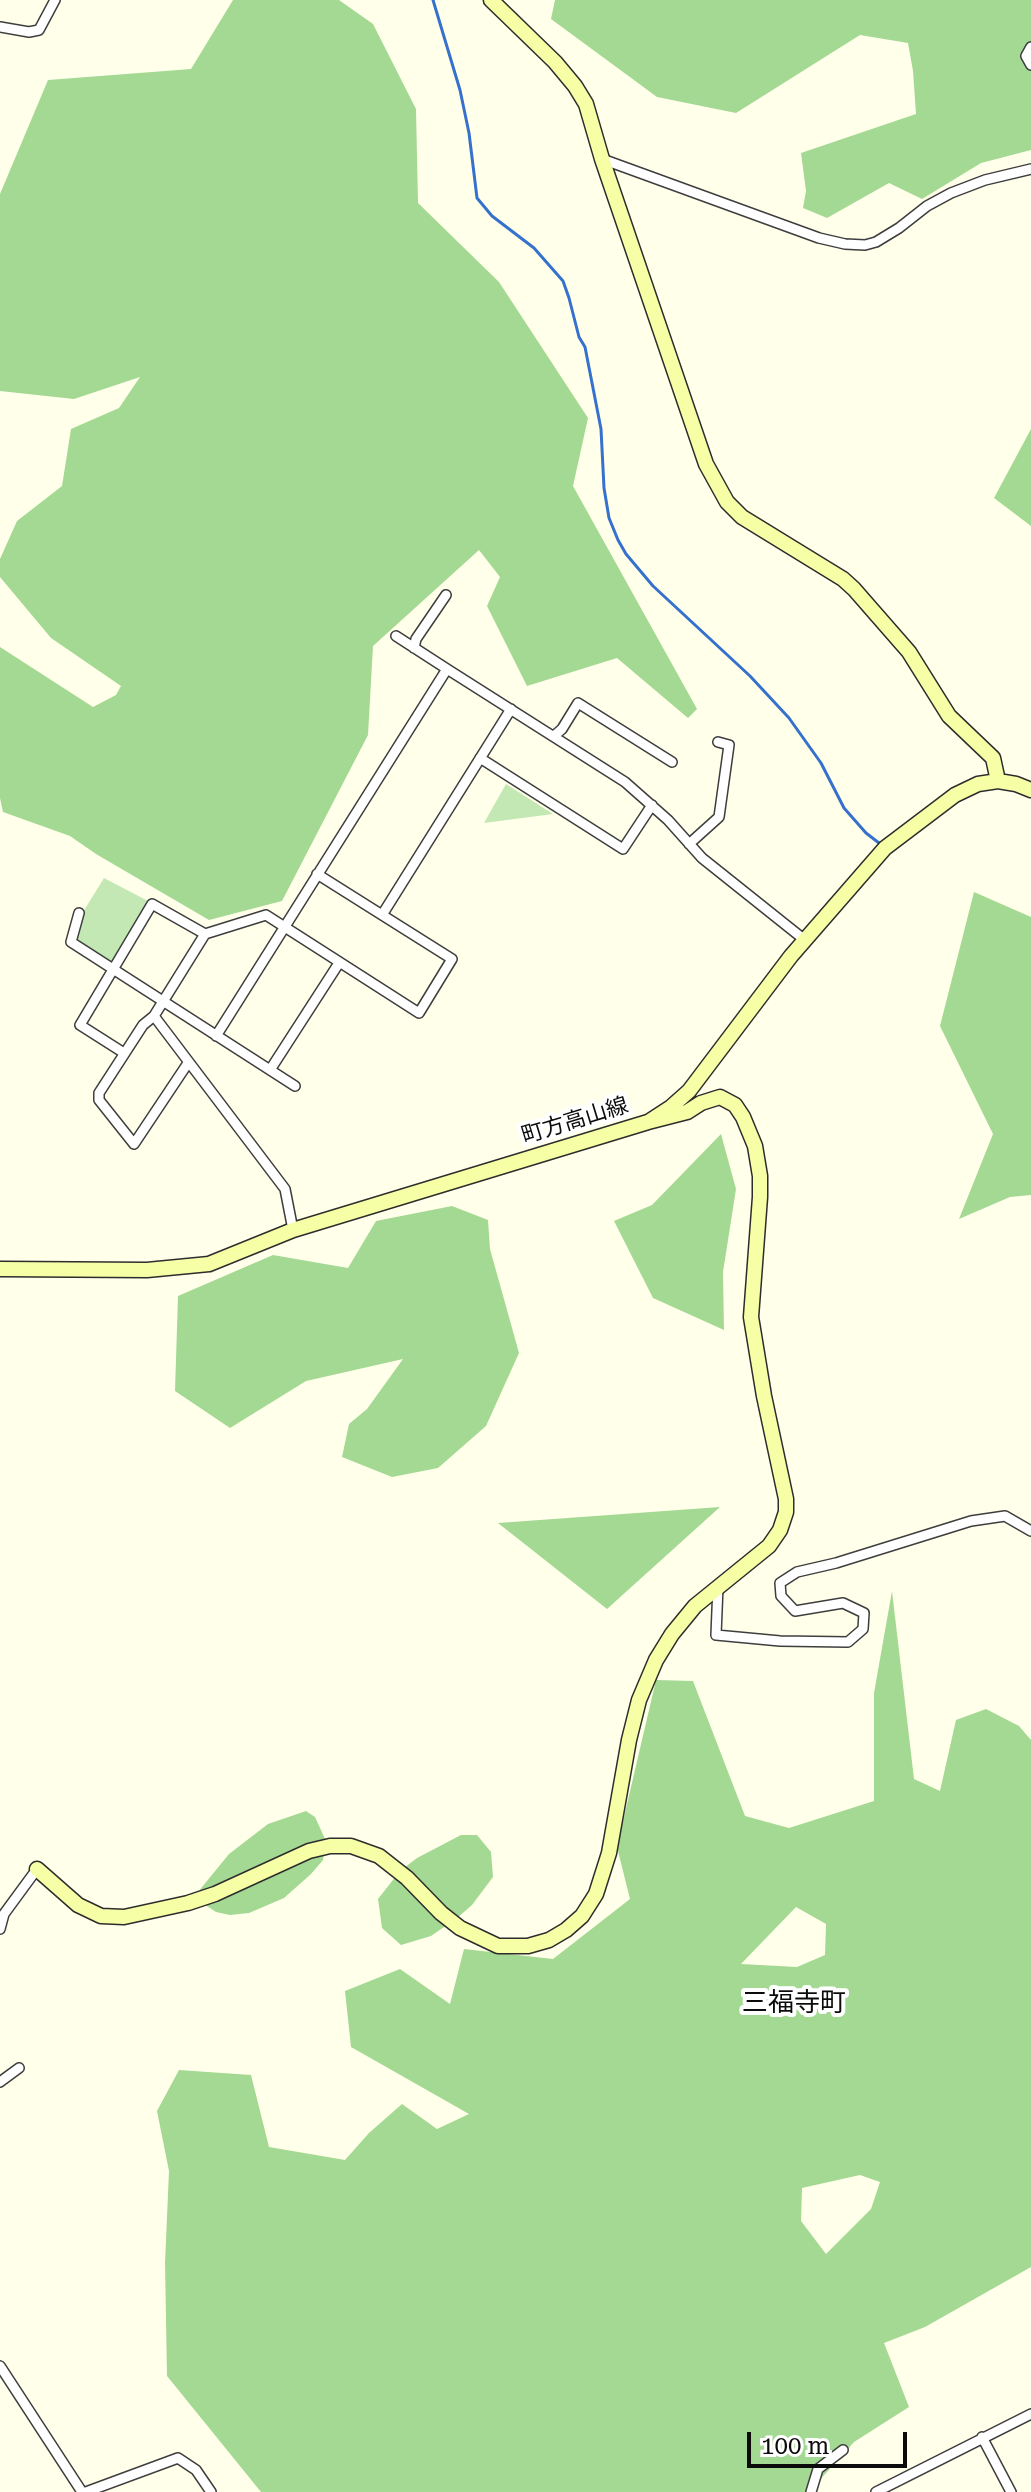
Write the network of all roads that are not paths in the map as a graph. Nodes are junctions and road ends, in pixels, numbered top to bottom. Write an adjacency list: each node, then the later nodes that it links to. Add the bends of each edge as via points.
1 (55, 0): 3 (street, via 39,30)
2 (491, 0): 6 (street, via 575,86 586,104)
3 (0, 27)
4 (1031, 47): 5 (street, via 1026,56)
5 (1031, 65)
6 (602, 159): 7 (street, via 819,238 865,245 951,193); 17 (street, via 706,464 727,502 854,589 909,652 949,716 993,758)
7 (1031, 169)
8 (446, 595): 10 (street)
9 (396, 636): 10 (street)
10 (414, 648): 11 (street)
11 (447, 669): 12 (street); 21 (street)
12 (511, 709): 13 (street); 15 (street)
13 (554, 736): 16 (street, via 578,703); 19 (street)
14 (718, 742): 20 (street, via 729,745 719,817)
15 (480, 758): 19 (street, via 623,849); 23 (street)
16 (672, 762)
17 (998, 781): 18 (street); 26 (street, 町方高山線, via 955,795 885,848)
18 (1031, 790)
19 (652, 805): 20 (street)
20 (689, 844): 26 (street)
21 (317, 874): 23 (street); 24 (street)
22 (79, 913): 28 (street, via 71,942)
23 (382, 915): 27 (street, via 452,959 419,1013)
24 (285, 928): 25 (street, via 266,915); 27 (street); 31 (street)
25 (205, 934): 28 (street, via 152,904); 29 (street)
26 (806, 941): 36 (street, 町方高山線, via 689,1091)
27 (339, 963): 34 (street)
28 (113, 970): 29 (street); 32 (street, via 80,1025)
29 (162, 1001): 30 (street); 31 (street)
30 (154, 1016): 32 (street); 33 (street)
31 (216, 1036): 34 (street)
32 (124, 1053): 33 (street, via 99,1100 134,1144)
33 (188, 1063): 37 (street, via 285,1189)
34 (270, 1070): 35 (street)
35 (295, 1086)
36 (648, 1122): 37 (street, 町方高山線); 40 (street, via 711,1099 727,1099 743,1117 758,1161 751,1317 786,1512 769,1546)
37 (293, 1230): 38 (street, 町方高山線, via 195,1266)
38 (0, 1269)
39 (1031, 1531): 40 (street, via 1005,1516 971,1521 797,1572 780,1583 781,1596 795,1611 843,1603 864,1613 863,1629 848,1642 716,1635)
40 (718, 1586): 41 (street, via 685,1616 656,1660 629,1740 601,1882 582,1916 549,1940 519,1946 484,1941 441,1913 379,1856 351,1846 309,1851 200,1900 124,1917 101,1916 78,1905)
41 (37, 1869): 42 (street, via 4,1914)
42 (0, 1929)
43 (19, 2068): 44 (street)
44 (0, 2082)
45 (0, 2366): 49 (street)
46 (1031, 2414): 47 (street)
47 (982, 2437): 52 (street); 53 (street)
48 (843, 2450): 51 (street, via 818,2469)
49 (84, 2492): 50 (street, via 178,2458 196,2470)
50 (211, 2492)
51 (811, 2492)
52 (876, 2492)
53 (1011, 2492)

